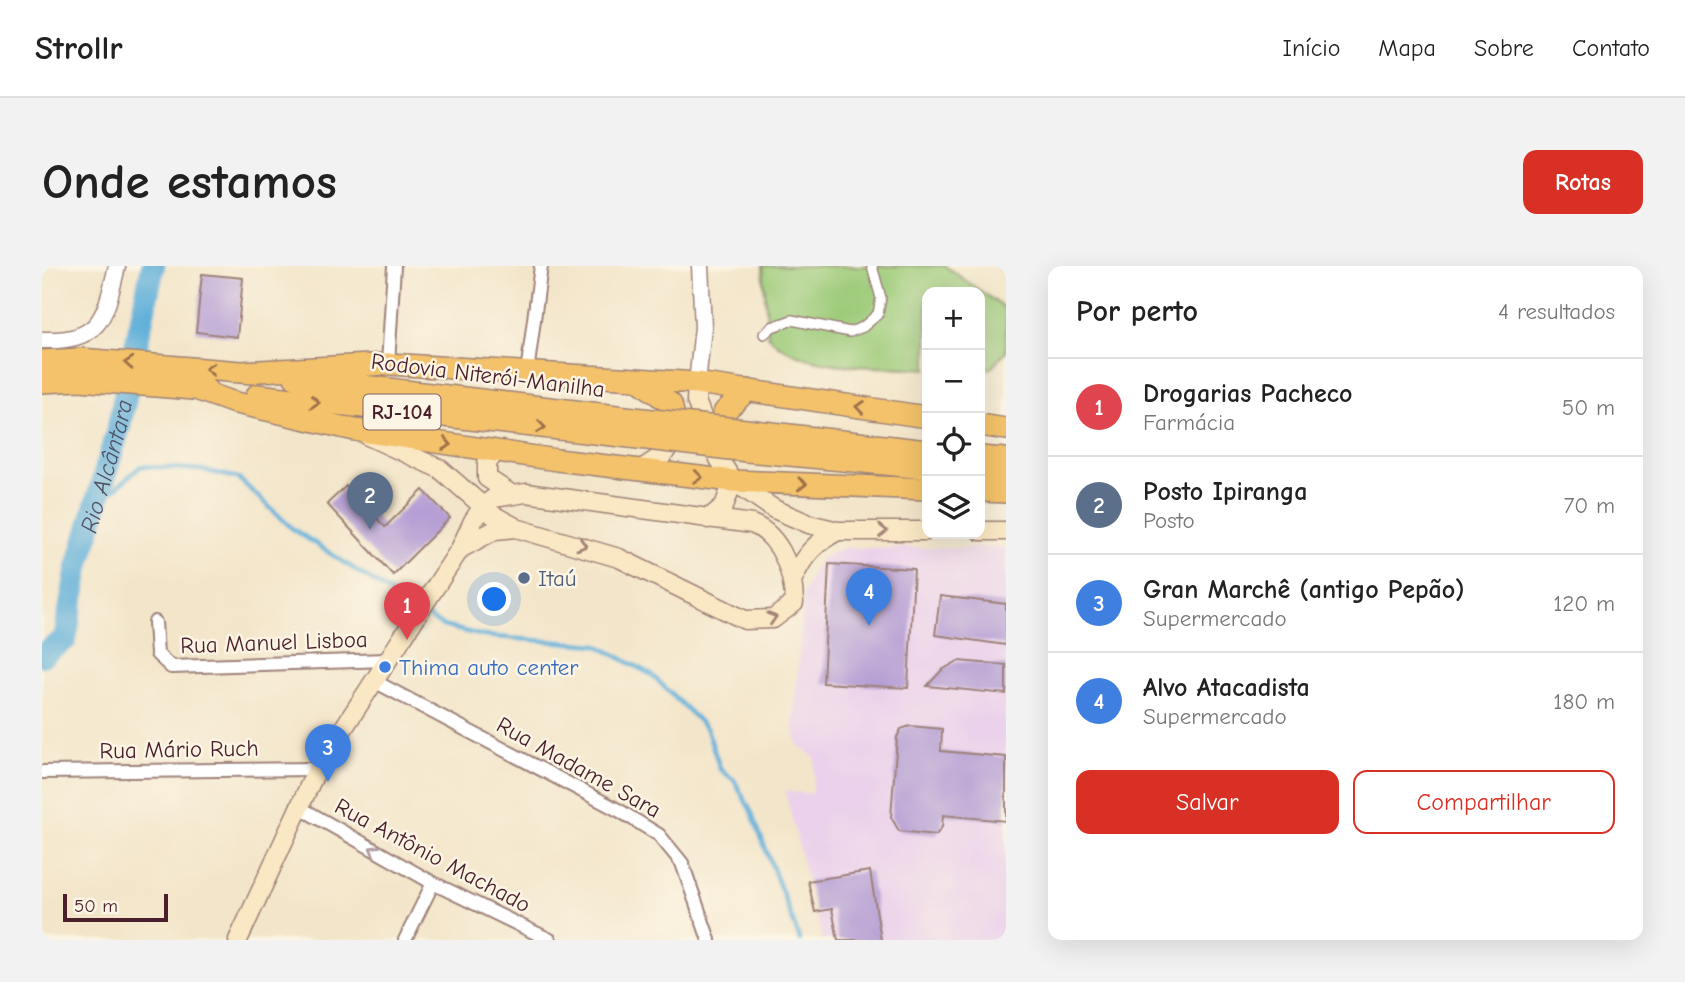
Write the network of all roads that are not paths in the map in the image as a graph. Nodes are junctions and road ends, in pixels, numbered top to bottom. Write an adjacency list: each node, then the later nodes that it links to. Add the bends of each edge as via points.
1 (117, 266): 7 (street, via 105,311 94,330 64,340)
2 (394, 266): 9 (street)
3 (541, 266): 12 (street)
4 (700, 266): 17 (street, via 703,327)
5 (872, 266): 6 (street, via 881,298 878,314 863,327 850,332 792,320)
6 (764, 334)
7 (42, 340)
8 (42, 360): 10 (highway, Rodovia Niterói-Manilha / RJ-104)
9 (388, 364): 11 (highway); 12 (highway)
10 (79, 370): 14 (highway, Rodovia Niterói-Manilha / RJ-104); 15 (highway, Rodovia Niterói-Manilha / RJ-104)
11 (241, 372): 14 (highway, Rodovia Niterói-Manilha / RJ-104, one-way to 14); 20 (highway, Rodovia Niterói-Manilha / RJ-104)
12 (527, 373): 13 (highway)
13 (636, 379): 17 (highway); 23 (highway, via 671,404)
14 (182, 381): 20 (highway, Rodovia Niterói-Manilha / RJ-104, one-way to 20); 22 (highway, via 232,402)
15 (42, 382)
16 (748, 390): 17 (highway); 18 (highway, one-way to 16); 25 (highway, via 724,411)
17 (696, 392): 23 (main road); 25 (main road)
18 (922, 416)
19 (985, 426): 21 (highway)
20 (632, 428): 24 (highway, Rodovia Niterói-Manilha / RJ-104, bridge)
21 (1006, 429)
22 (355, 430): 27 (highway, one-way to 27); 39 (main road, via 440,469)
23 (678, 433): 31 (main road, via 663,455)
24 (746, 440): 26 (highway, Rodovia Niterói-Manilha / RJ-104); 30 (highway, Rodovia Niterói-Manilha / RJ-104)
25 (712, 441): 34 (main road)
26 (922, 451)
27 (496, 452): 31 (highway); 38 (main road, via 487,463 487,478)
28 (985, 457): 29 (highway)
29 (1006, 459)
30 (922, 467)
31 (640, 470): 34 (highway, one-way to 34)
32 (985, 473): 33 (highway)
33 (1006, 475)
34 (733, 481): 35 (highway, one-way to 35); 40 (main road, via 724,506); 42 (main road, via 788,516)
35 (922, 489)
36 (985, 491): 37 (highway)
37 (1006, 492)
38 (511, 494): 39 (main road); 40 (main road); 41 (main road, via 504,511)
39 (483, 506): 41 (main road); 46 (main road)
40 (708, 519): 47 (main road, via 752,524 765,531)
41 (516, 528): 46 (main road, via 495,530); 47 (main road, one-way to 47, via 620,558 745,620 773,619 789,610 794,603)
42 (838, 531): 43 (main road, one-way to 43); 47 (main road, via 802,558)
43 (922, 531)
44 (985, 531): 45 (main road)
45 (1006, 531)
46 (460, 549): 49 (main road)
47 (794, 578)
48 (155, 622): 49 (street, Rua Manuel Lisboa, via 157,654 171,667)
49 (387, 660): 50 (main road)
50 (374, 681): 51 (main road); 58 (street, Rua Madame Sara, via 659,835 682,863)
51 (317, 769): 52 (street, Rua Mário Ruch); 53 (main road)
52 (42, 772)
53 (297, 806): 54 (street, Rua Antônio Machado, one-way to 53); 55 (main road)
54 (433, 883): 56 (street); 57 (street, Rua Antônio Machado)
55 (238, 940)
56 (405, 940)
57 (550, 940)
58 (709, 940)

